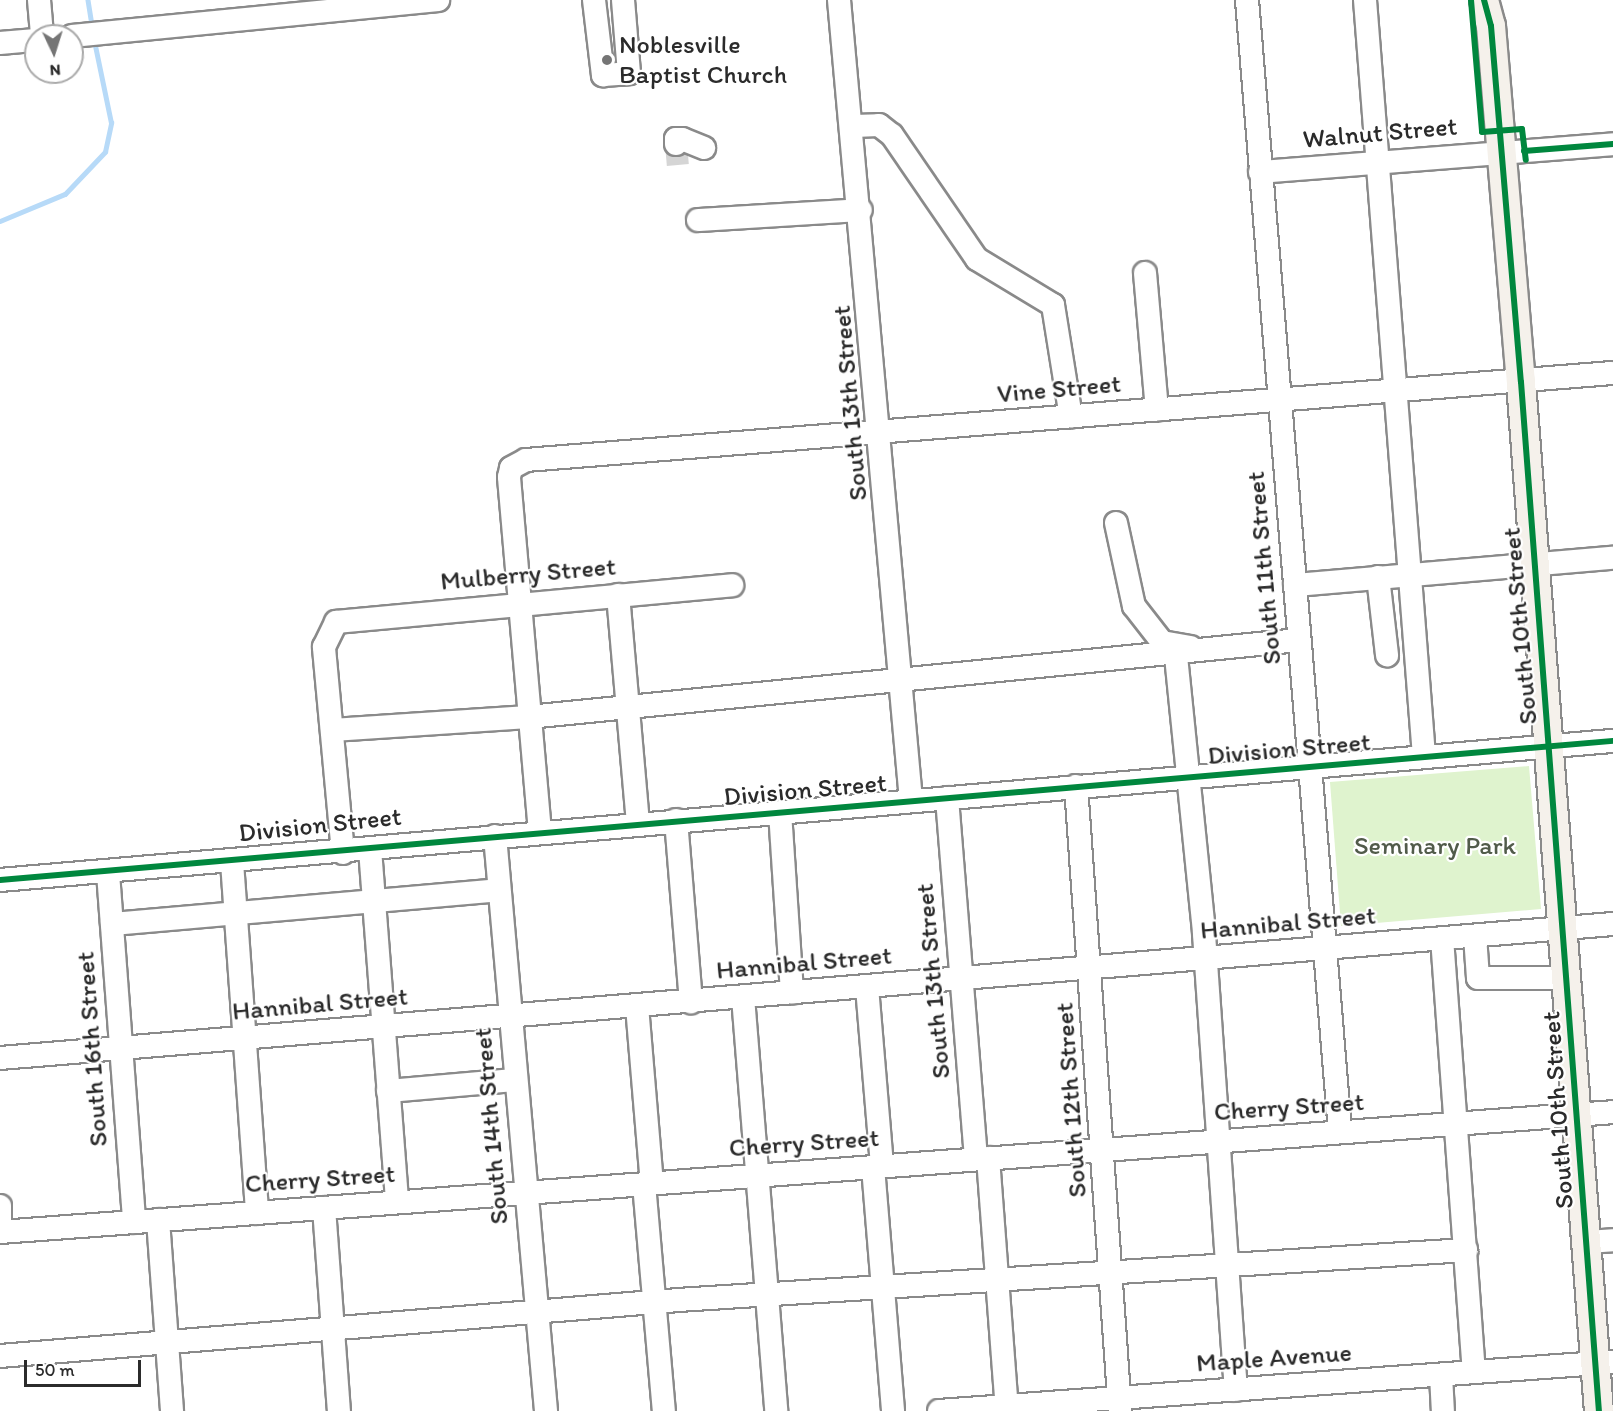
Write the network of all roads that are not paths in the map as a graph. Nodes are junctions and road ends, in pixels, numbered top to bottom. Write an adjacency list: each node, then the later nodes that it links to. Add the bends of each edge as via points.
1 (39, 0): 10 (street)
2 (438, 0): 11 (street)
3 (579, 0): 4 (street)
4 (593, 0): 5 (street, via 603,75 629,73)
5 (623, 0)
6 (839, 0): 14 (street, South 13th Street)
7 (1247, 0): 20 (street, South 11th Street)
8 (1365, 0): 19 (street)
9 (1489, 6): 18 (main road, South 10th Street)
10 (41, 24)
11 (84, 35)
12 (24, 41): 13 (street)
13 (0, 43)
14 (854, 126): 21 (street, South 13th Street); 29 (street, via 879,125 892,135 978,259 1053,305)
15 (676, 144): 17 (street, via 676,139 682,139)
16 (1613, 144): 18 (street, Walnut Street)
17 (704, 148)
18 (1501, 153): 19 (street, Walnut Street); 25 (main road, South 10th Street)
19 (1379, 162): 20 (street, Walnut Street); 26 (street)
20 (1260, 172): 27 (street, South 11th Street)
21 (861, 210): 22 (street); 30 (street, South 13th Street)
22 (698, 220)
23 (1146, 273): 28 (street)
24 (1613, 373): 25 (street, Vine Street)
25 (1521, 382): 26 (street, Vine Street); 33 (main road, South 10th Street)
26 (1394, 391): 27 (street, Vine Street); 34 (street)
27 (1278, 399): 28 (street, Vine Street); 37 (street, South 11th Street)
28 (1157, 409): 29 (street, Vine Street)
29 (1071, 417): 30 (street, Vine Street)
30 (882, 433): 39 (street, Vine Street, via 526,459 511,468); 44 (street, South 13th Street)
31 (1116, 523): 41 (street, via 1134,606 1145,624 1162,642)
32 (1613, 558): 33 (street)
33 (1534, 564): 34 (street); 49 (main road, South 10th Street)
34 (1409, 575): 35 (street); 50 (street)
35 (1378, 578): 37 (street); 42 (street)
36 (732, 585): 38 (street, Mulberry Street)
37 (1294, 585): 40 (street, South 11th Street)
38 (618, 595): 39 (street, Mulberry Street); 45 (street)
39 (520, 603): 46 (street); 47 (street, Mulberry Street, via 342,620 332,626 324,647)
40 (1299, 640): 41 (street); 51 (street, South 11th Street)
41 (1198, 649): 43 (street)
42 (1386, 655)
43 (1176, 656): 44 (street); 52 (street)
44 (901, 682): 45 (street); 55 (street, South 13th Street)
45 (626, 708): 46 (street); 58 (street)
46 (529, 717): 47 (street); 59 (street)
47 (332, 730): 62 (street)
48 (1613, 741): 49 (street, Division Street)
49 (1549, 747): 50 (street, Division Street); 71 (main road, South 10th Street)
50 (1424, 757): 51 (street, Division Street)
51 (1308, 767): 52 (street, Division Street); 74 (street, South 11th Street)
52 (1191, 777): 53 (street, Division Street); 75 (street)
53 (1076, 786): 54 (street, Division Street); 76 (street, South 12th Street)
54 (947, 798): 55 (street, Division Street); 78 (street, South 13th Street)
55 (911, 801): 56 (street, Division Street)
56 (780, 812): 57 (street, Division Street); 80 (street)
57 (676, 820): 58 (street, Division Street); 82 (street)
58 (638, 824): 59 (street, Division Street)
59 (540, 832): 60 (street, Division Street)
60 (495, 836): 61 (street, Division Street); 66 (street, South 14th Street)
61 (370, 849): 62 (street, Division Street); 67 (street)
62 (343, 853): 63 (street, Division Street)
63 (232, 862): 64 (street, Division Street); 68 (street)
64 (108, 873): 65 (street, Division Street); 69 (street, South 16th Street)
65 (0, 880)
66 (499, 890): 67 (street); 84 (street, South 14th Street)
67 (375, 900): 68 (street); 85 (street)
68 (236, 912): 69 (street); 86 (street)
69 (112, 924): 87 (street, South 16th Street)
70 (1613, 924): 71 (street, Hannibal Street)
71 (1563, 928): 72 (street, Hannibal Street); 77 (main road, South 10th Street)
72 (1475, 936): 73 (street, Hannibal Street); 77 (street, via 1478,978)
73 (1442, 938): 74 (street, Hannibal Street); 93 (street)
74 (1323, 948): 75 (street, Hannibal Street); 94 (street, South 11th Street)
75 (1204, 958): 76 (street, Hannibal Street); 95 (street)
76 (1090, 968): 78 (street, Hannibal Street); 96 (street, South 12th Street)
77 (1567, 978): 92 (main road, South 10th Street)
78 (960, 979): 79 (street, Hannibal Street); 97 (street, South 13th Street)
79 (867, 987): 80 (street, Hannibal Street); 98 (street)
80 (792, 993): 81 (street, Hannibal Street)
81 (743, 997): 82 (street, Hannibal Street); 99 (street)
82 (691, 1002): 83 (street, Hannibal Street)
83 (637, 1006): 84 (street, Hannibal Street); 100 (street)
84 (509, 1017): 85 (street, Hannibal Street); 89 (street, South 14th Street)
85 (383, 1027): 86 (street, Hannibal Street); 90 (street)
86 (244, 1039): 87 (street, Hannibal Street); 105 (street)
87 (121, 1049): 88 (street, Hannibal Street); 107 (street, South 16th Street)
88 (0, 1058)
89 (515, 1080): 90 (street); 101 (street, South 14th Street)
90 (388, 1091): 102 (street)
91 (1613, 1112): 92 (street, Cherry Street)
92 (1578, 1114): 93 (street, Cherry Street); 109 (main road, South 10th Street)
93 (1456, 1123): 94 (street, Cherry Street); 110 (street)
94 (1340, 1132): 95 (street, Cherry Street)
95 (1220, 1141): 96 (street, Cherry Street); 111 (street)
96 (1103, 1150): 97 (street, Cherry Street); 112 (street, South 12th Street)
97 (982, 1159): 98 (street, Cherry Street); 113 (street, South 13th Street)
98 (877, 1166): 99 (street, Cherry Street); 114 (street)
99 (758, 1175): 100 (street, Cherry Street); 115 (street)
100 (648, 1184): 101 (street, Cherry Street); 116 (street)
101 (524, 1193): 102 (street, Cherry Street); 117 (street, South 14th Street)
102 (397, 1202): 104 (street, Cherry Street)
103 (0, 1206): 108 (street)
104 (324, 1208): 105 (street, Cherry Street); 118 (street)
105 (257, 1213): 106 (street, Cherry Street)
106 (158, 1220): 107 (street, Cherry Street); 119 (street)
107 (134, 1222): 108 (street, Cherry Street)
108 (1, 1232)
109 (1600, 1241): 123 (main road, South 10th Street)
110 (1466, 1250): 111 (street); 121 (street)
111 (1228, 1265): 112 (street); 124 (street)
112 (1111, 1274): 113 (street); 125 (street, South 12th Street)
113 (999, 1280): 114 (street); 126 (street, South 13th Street)
114 (882, 1286): 115 (street); 132 (street)
115 (766, 1296): 116 (street); 131 (street)
116 (653, 1303): 117 (street); 130 (street)
117 (538, 1312): 118 (street); 129 (street, South 14th Street)
118 (332, 1330): 119 (street); 128 (street)
119 (167, 1344): 120 (street); 127 (street)
120 (0, 1356)
121 (1474, 1372): 122 (street, Maple Avenue); 123 (street, Maple Avenue)
122 (1441, 1375): 124 (street, Maple Avenue); 134 (street)
123 (1603, 1383)
124 (1236, 1390): 125 (street, Maple Avenue)
125 (1120, 1405): 126 (street, Maple Avenue)
126 (1006, 1409): 133 (street, Maple Avenue)
127 (172, 1411)
128 (339, 1411)
129 (546, 1411)
130 (664, 1411)
131 (776, 1411)
132 (893, 1411)
133 (939, 1411)
134 (1443, 1411)

